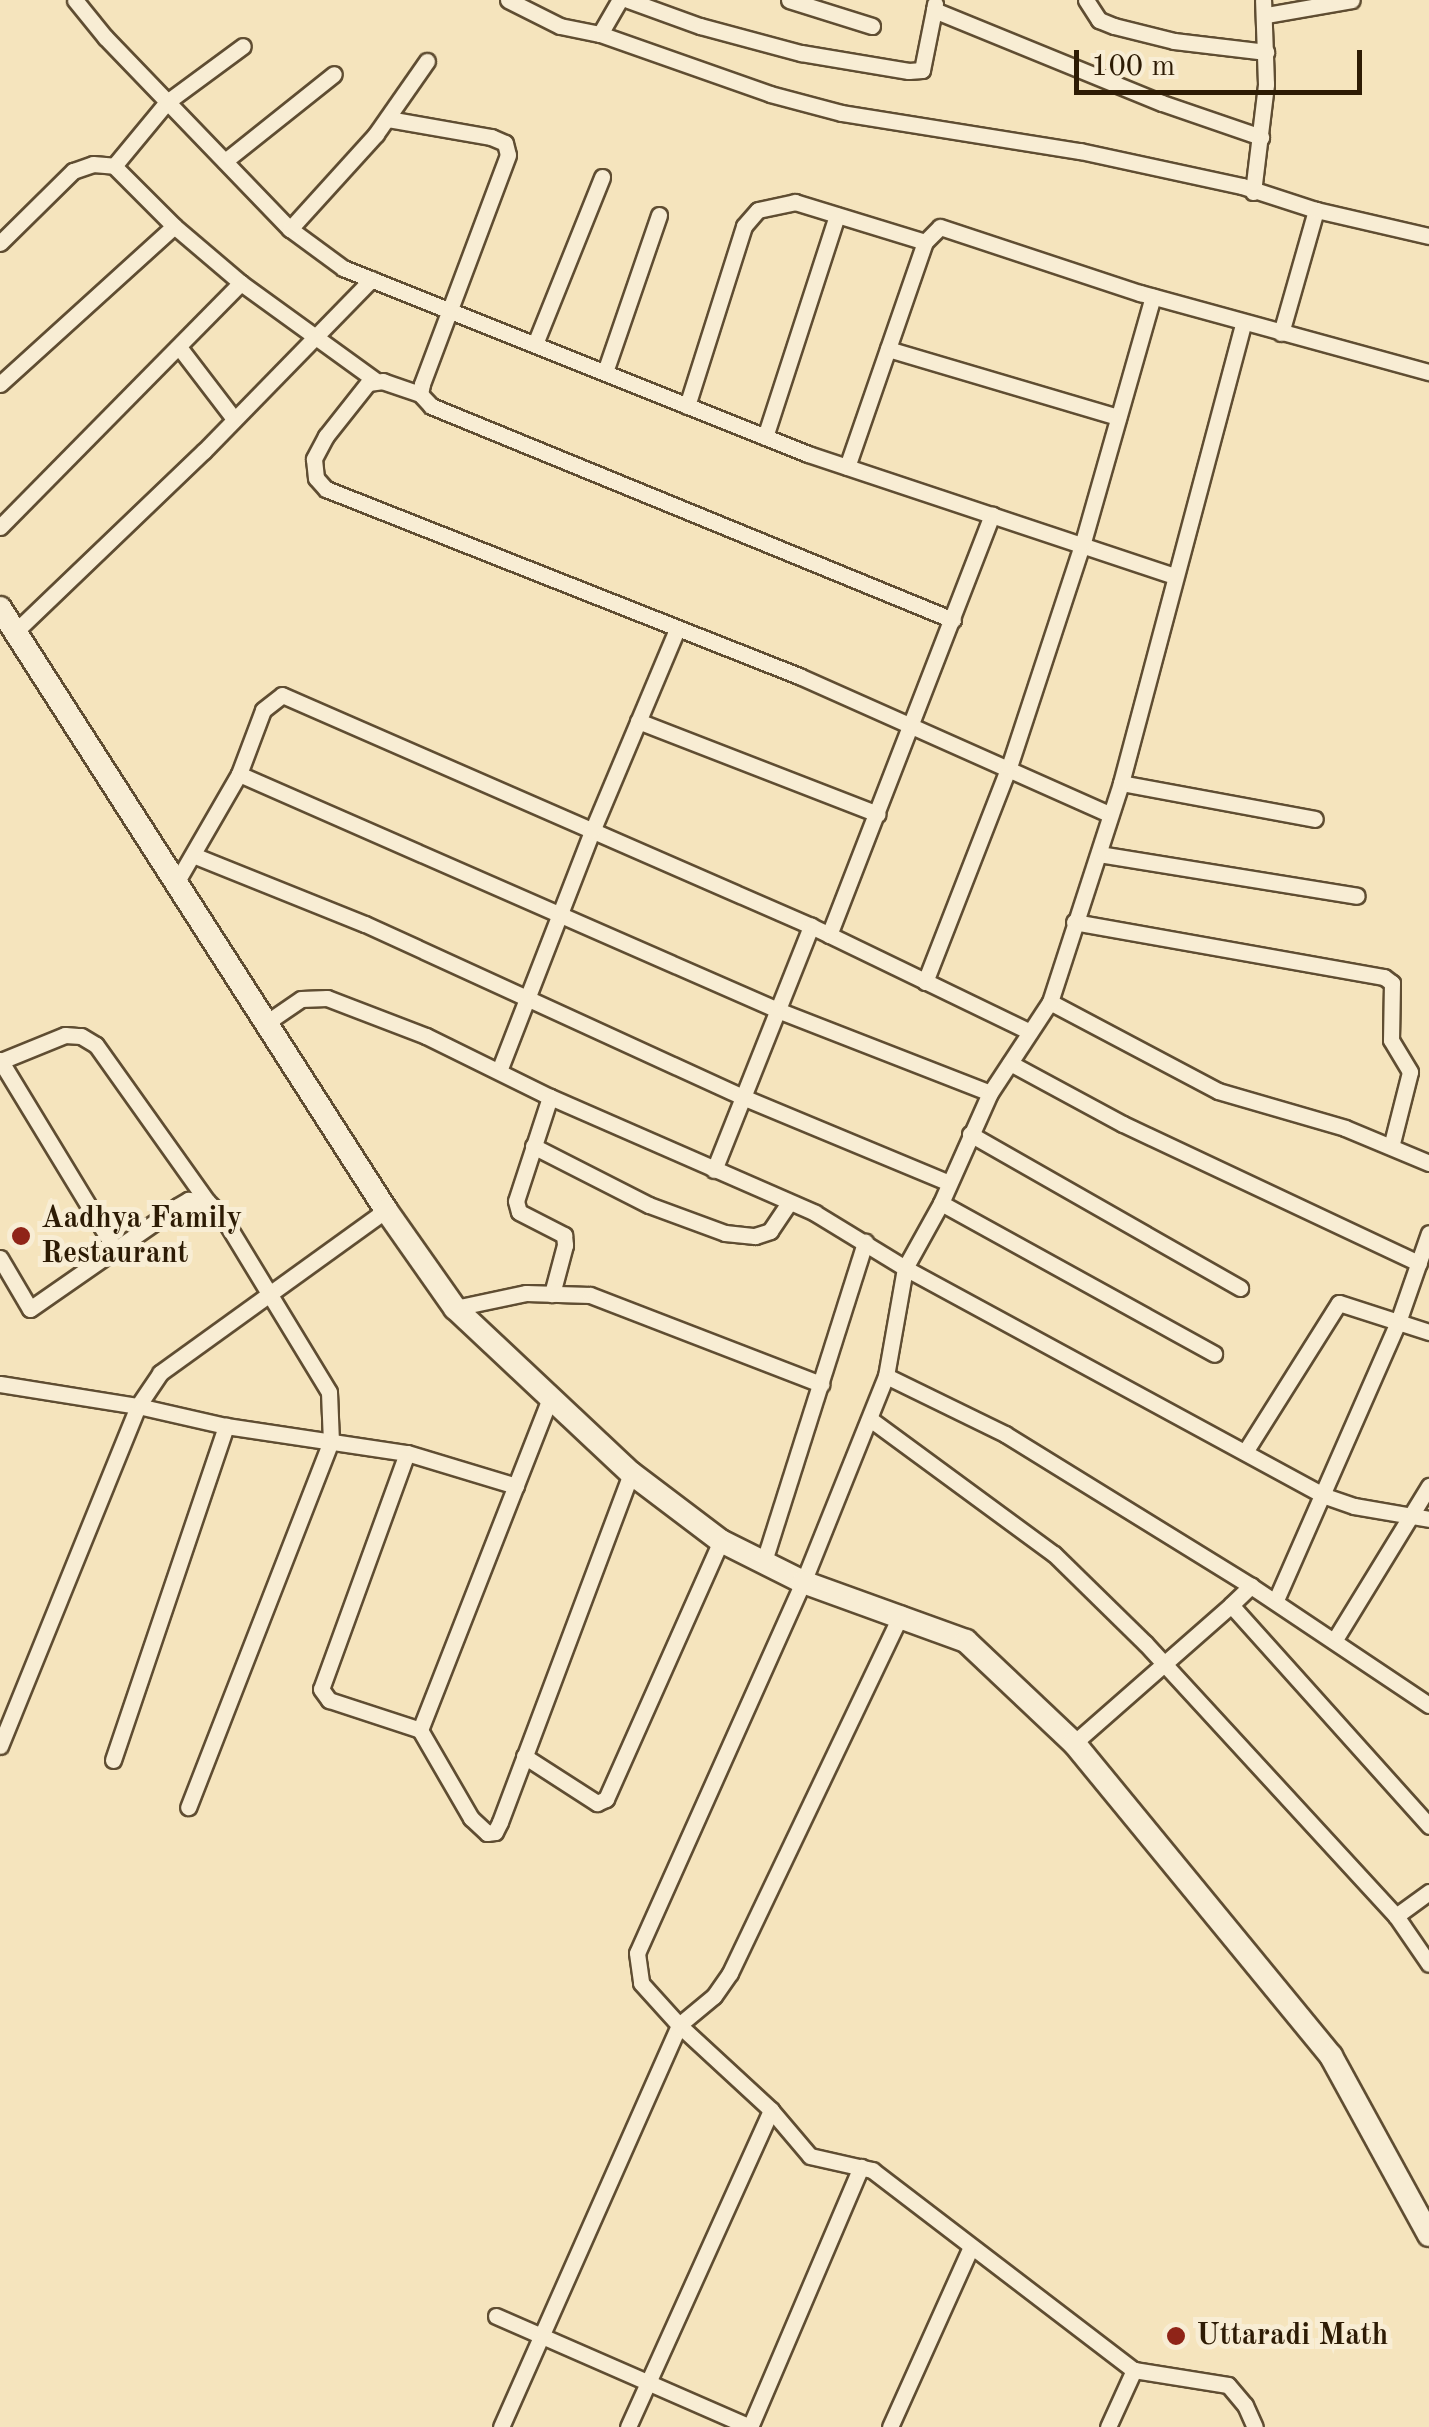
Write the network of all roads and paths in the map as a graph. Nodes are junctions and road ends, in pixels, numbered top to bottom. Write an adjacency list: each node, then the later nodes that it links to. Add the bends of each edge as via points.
1 (75, 0): 16 (street)
2 (508, 0): 11 (street, via 560,26)
3 (620, 0): 11 (street)
4 (628, 0): 8 (street, via 801,53 909,72 922,70)
5 (789, 0): 10 (street)
6 (1086, 0): 13 (street, via 1100,20 1114,26)
7 (1352, 0): 9 (street)
8 (935, 5): 18 (street, via 1162,103)
9 (1265, 8): 13 (street)
10 (872, 26)
11 (600, 34): 22 (street, via 842,113 1080,151)
12 (243, 46): 16 (street)
13 (1266, 52): 18 (street)
14 (427, 61): 17 (street)
15 (334, 74): 19 (street)
16 (167, 102): 19 (street); 20 (street)
17 (388, 119): 27 (street); 34 (street, via 505,143 504,171)
18 (1261, 137): 22 (street)
19 (225, 162): 27 (street)
20 (114, 166): 26 (street); 30 (street, via 74,171)
21 (602, 177): 38 (street)
22 (1253, 192): 23 (street)
23 (1316, 210): 28 (street); 36 (street)
24 (659, 215): 41 (street)
25 (837, 215): 29 (street); 46 (street, via 779,202 758,210 744,226); 49 (street)
26 (174, 226): 32 (street); 44 (street)
27 (290, 229): 31 (street, via 343,268)
28 (1429, 236)
29 (926, 242): 33 (street, via 940,227); 40 (street)
30 (0, 244)
31 (372, 279): 34 (street); 37 (street)
32 (241, 283): 37 (street); 39 (street)
33 (1154, 297): 35 (street); 47 (street)
34 (452, 310): 38 (street); 45 (street)
35 (1243, 324): 36 (street); 54 (street)
36 (1281, 333): 42 (street)
37 (316, 334): 43 (street); 48 (street)
38 (535, 344): 41 (street)
39 (179, 348): 48 (street); 52 (street)
40 (888, 350): 47 (street); 50 (street)
41 (605, 372): 46 (street)
42 (1429, 372)
43 (375, 380): 45 (street); 57 (street, via 314,459 326,490)
44 (0, 384)
45 (420, 394): 56 (street, via 431,406)
46 (687, 406): 49 (street)
47 (1118, 417): 53 (street)
48 (234, 419): 58 (street)
49 (765, 436): 50 (street)
50 (847, 467): 51 (street)
51 (992, 515): 53 (street); 56 (street)
52 (0, 527)
53 (1083, 542): 54 (street); 61 (street)
54 (1175, 576): 63 (street)
55 (0, 608): 58 (main road)
56 (953, 620): 60 (street)
57 (677, 629): 59 (street); 60 (street)
58 (16, 631): 70 (main road)
59 (638, 722): 64 (street); 67 (street)
60 (914, 725): 61 (street); 64 (street)
61 (1009, 768): 65 (street); 76 (street)
62 (239, 774): 67 (street, via 263,710 282,695); 68 (street); 72 (street)
63 (1121, 783): 65 (street); 66 (street)
64 (878, 814): 75 (street)
65 (1109, 814): 69 (street)
66 (1315, 819)
67 (592, 829): 72 (street); 74 (street)
68 (193, 854): 70 (street); 77 (street)
69 (1099, 854): 71 (street); 73 (street)
70 (176, 883): 80 (main road)
71 (1356, 896)
72 (561, 918): 77 (street); 79 (street)
73 (1074, 922): 78 (street); 90 (street, via 1384,977 1392,984 1391,1040 1410,1072)
74 (811, 926): 75 (street); 79 (street)
75 (829, 935): 76 (street)
76 (925, 982): 81 (street)
77 (529, 999): 84 (street); 87 (street)
78 (1050, 1002): 81 (street); 90 (street, via 1218,1091)
79 (780, 1011): 85 (street); 87 (street)
80 (266, 1023): 84 (street, via 301,999 327,998); 97 (main road)
81 (1030, 1032): 83 (street)
82 (0, 1060): 94 (street, via 65,1035 96,1045); 100 (street)
83 (1010, 1062): 85 (street); 102 (street, via 1123,1124)
84 (500, 1071): 86 (street)
85 (990, 1093): 88 (street)
86 (550, 1097): 89 (street); 92 (street)
87 (745, 1098): 92 (street); 93 (street)
88 (970, 1134): 93 (street); 104 (street)
89 (533, 1146): 95 (street, via 725,1233 770,1231); 106 (street, via 516,1201 519,1212 564,1235)
90 (1391, 1147): 91 (street)
91 (1429, 1162)
92 (714, 1170): 95 (street)
93 (950, 1183): 96 (street)
94 (207, 1201): 100 (street, via 188,1200); 105 (street)
95 (789, 1203): 99 (street)
96 (941, 1203): 103 (street); 110 (street)
97 (386, 1210): 105 (street); 107 (main road)
98 (1429, 1234): 102 (street)
99 (865, 1242): 103 (street); 113 (street)
100 (115, 1249): 101 (street, via 30,1308)
101 (0, 1258)
102 (1419, 1263): 108 (street)
103 (904, 1268): 111 (street); 119 (street)
104 (1240, 1288)
105 (268, 1292): 115 (street, via 160,1373); 118 (street, via 329,1392)
106 (552, 1294): 107 (street); 113 (street, via 590,1295)
107 (455, 1308): 114 (main road)
108 (1398, 1322): 109 (street); 119 (street, via 1339,1304); 124 (street)
109 (1429, 1332)
110 (1214, 1354)
111 (886, 1376): 116 (street); 129 (street, via 1005,1434)
112 (0, 1384): 115 (street)
113 (821, 1384): 127 (street)
114 (550, 1399): 121 (main road); 122 (street)
115 (138, 1406): 117 (street); 138 (street)
116 (870, 1419): 128 (street); 134 (street, via 1054,1554)
117 (226, 1426): 118 (street); 140 (street)
118 (331, 1441): 120 (street); 141 (street)
119 (1245, 1452): 124 (street)
120 (407, 1453): 122 (street); 136 (street, via 321,1688 329,1700)
121 (631, 1473): 126 (main road); 139 (street)
122 (516, 1486): 136 (street)
123 (1429, 1486): 125 (street)
124 (1325, 1496): 125 (street); 130 (street)
125 (1422, 1517): 133 (street)
126 (721, 1540): 127 (main road); 139 (street, via 606,1799 597,1804)
127 (764, 1561): 128 (main road)
128 (804, 1582): 132 (main road); 146 (street, via 638,1946 641,1983)
129 (1251, 1586): 130 (street); 131 (street)
130 (1276, 1600): 133 (street)
131 (1231, 1605): 134 (street); 142 (street)
132 (902, 1614): 137 (main road, via 966,1641); 146 (street, via 730,1972 714,1996)
133 (1334, 1641): 135 (street)
134 (1164, 1664): 137 (street); 144 (street)
135 (1429, 1704)
136 (420, 1730): 139 (street, via 486,1833 500,1822)
137 (1074, 1743): 149 (main road, via 1332,2056)
138 (0, 1746)
139 (524, 1756)
140 (113, 1760)
141 (188, 1807)
142 (1429, 1826)
143 (1429, 1892): 144 (street)
144 (1396, 1916): 145 (street)
145 (1429, 1964)
146 (679, 2025): 147 (street); 152 (street)
147 (771, 2110): 148 (street, via 810,2156); 154 (street)
148 (861, 2166): 150 (street); 157 (street)
149 (1429, 2235)
150 (971, 2247): 153 (street); 158 (street)
151 (496, 2316): 152 (street)
152 (542, 2334): 154 (street); 155 (street)
153 (1134, 2370): 159 (street); 160 (street, via 1228,2384)
154 (650, 2380): 156 (street); 157 (street)
155 (501, 2427)
156 (628, 2427)
157 (750, 2427)
158 (890, 2427)
159 (1108, 2427)
160 (1255, 2427)

